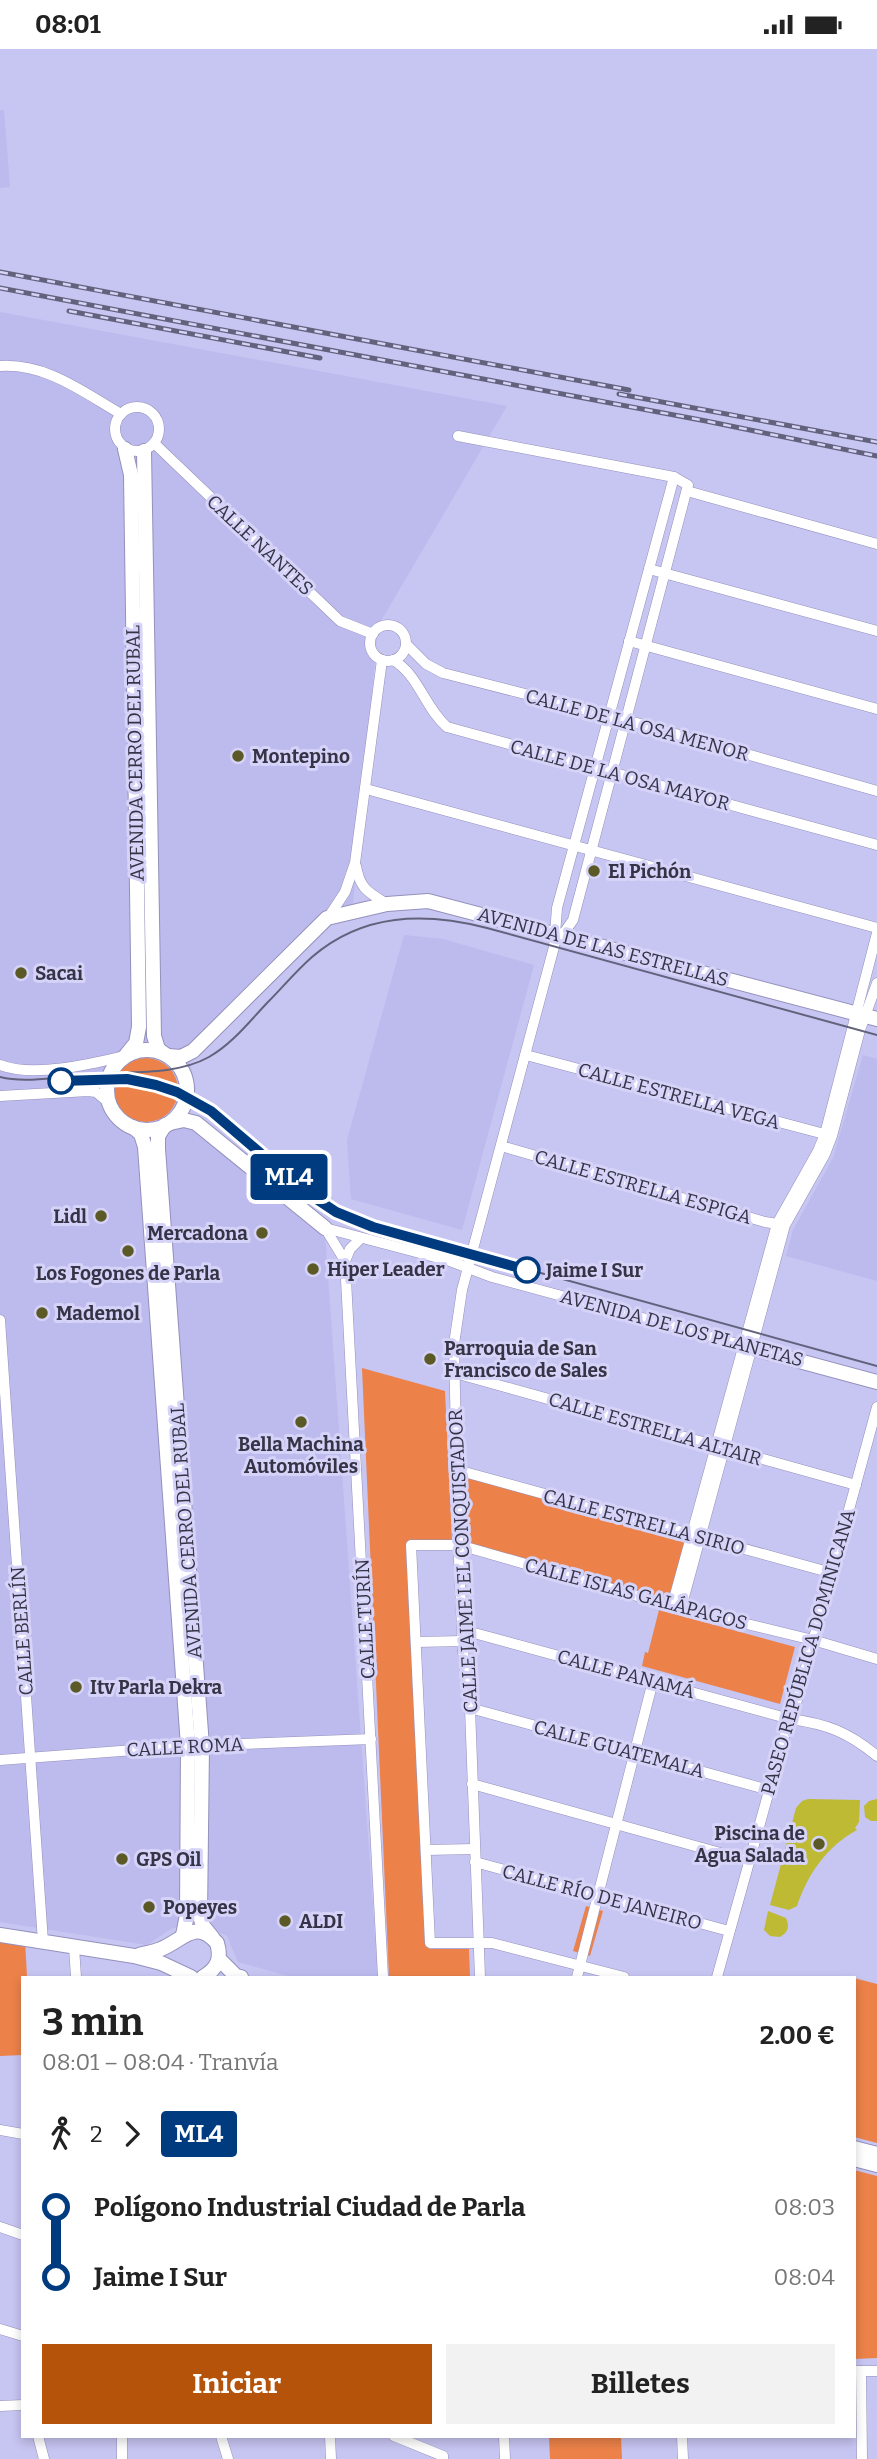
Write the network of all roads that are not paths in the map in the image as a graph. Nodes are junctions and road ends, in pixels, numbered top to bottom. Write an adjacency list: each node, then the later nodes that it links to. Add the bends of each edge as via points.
1 (0, 366): 2 (street, via 49,372)
2 (121, 414): 4 (street, via 142,407 155,415 160,430); 5 (street, via 116,436)
3 (458, 436): 6 (street)
4 (149, 448): 5 (street); 12 (street, CALLE NANTES, via 340,621); 34 (street, AVENIDA CERRO DEL RUBAL, via 153,1036)
5 (125, 449): 35 (street, AVENIDA CERRO DEL RUBAL, via 131,475 139,1013 138,1038)
6 (674, 477): 7 (street); 9 (street, CALLE JAIME I EL CONQUISTADOR)
7 (687, 488): 8 (street); 10 (street, CALLE JAIME I EL CONQUISTADOR)
8 (877, 544)
9 (649, 569): 10 (street); 13 (street, CALLE JAIME I EL CONQUISTADOR)
10 (664, 573): 11 (street); 15 (street, CALLE JAIME I EL CONQUISTADOR)
11 (877, 631)
12 (373, 634): 14 (street, via 383,626 394,627); 16 (street, via 371,649)
13 (629, 641): 15 (street); 18 (street, CALLE JAIME I EL CONQUISTADOR)
14 (406, 644): 16 (street, via 403,653); 18 (street, CALLE DE LA OSA MENOR, via 443,673)
15 (646, 645): 17 (street); 19 (street, CALLE JAIME I EL CONQUISTADOR)
16 (387, 660): 20 (street, CALLE DE LA OSA MAYOR, via 402,666 435,717 447,727); 22 (street)
17 (877, 709)
18 (609, 716): 19 (street, CALLE DE LA OSA MENOR); 20 (street, CALLE JAIME I EL CONQUISTADOR)
19 (626, 720): 21 (street, CALLE JAIME I EL CONQUISTADOR); 23 (street, CALLE DE LA OSA MENOR)
20 (595, 769): 21 (street, CALLE DE LA OSA MAYOR); 24 (street, CALLE JAIME I EL CONQUISTADOR)
21 (611, 774): 25 (street, CALLE DE LA OSA MAYOR); 26 (street, CALLE JAIME I EL CONQUISTADOR)
22 (366, 789): 24 (street); 27 (street)
23 (877, 791)
24 (574, 845): 26 (street); 31 (street, CALLE JAIME I EL CONQUISTADOR, via 557,908)
25 (877, 845)
26 (591, 849): 30 (street); 31 (street, CALLE JAIME I EL CONQUISTADOR, via 572,923)
27 (355, 863): 28 (street, via 364,888); 29 (street, via 345,892)
28 (387, 904): 29 (street, AVENIDA DE LAS ESTRELLAS); 31 (street, AVENIDA DE LAS ESTRELLAS, via 428,901)
29 (327, 918): 34 (street, via 193,1051 181,1057)
30 (877, 931): 33 (street)
31 (557, 938): 33 (street, AVENIDA DE LAS ESTRELLAS); 36 (street, CALLE JAIME I EL CONQUISTADOR)
32 (877, 983): 33 (street)
33 (866, 1016): 44 (street)
34 (165, 1054): 35 (street, via 144,1050); 42 (street, via 180,1068 186,1083 181,1109)
35 (126, 1055): 37 (street, via 71,1067 15,1070); 41 (street, via 111,1073)
36 (526, 1055): 44 (street, CALLE ESTRELLA VEGA); 45 (street, CALLE JAIME I EL CONQUISTADOR)
37 (0, 1065)
38 (0, 1088): 39 (street)
39 (25, 1094): 40 (street); 41 (street, via 88,1091)
40 (0, 1096)
41 (108, 1102): 43 (street, via 118,1117)
42 (167, 1124): 43 (street, via 154,1129); 47 (street, CALLE TURÍN, via 179,1120 196,1123); 72 (street, AVENIDA CERRO DEL RUBAL, via 158,1136 158,1149)
43 (133, 1127): 72 (street, AVENIDA CERRO DEL RUBAL, via 145,1147)
44 (828, 1135): 46 (street)
45 (501, 1146): 46 (street, CALLE ESTRELLA ESPIGA); 50 (street, CALLE JAIME I EL CONQUISTADOR)
46 (781, 1225): 52 (street)
47 (325, 1228): 48 (street, AVENIDA DE LOS PLANETAS); 49 (street, CALLE TURÍN)
48 (361, 1238): 49 (street); 50 (street, AVENIDA DE LOS PLANETAS)
49 (345, 1261): 71 (street, CALLE TURÍN)
50 (468, 1267): 52 (street, AVENIDA DE LOS PLANETAS); 53 (street, CALLE JAIME I EL CONQUISTADOR, via 454,1344)
51 (0, 1320): 56 (street, CALLE BERLÍN)
52 (748, 1346): 54 (street, AVENIDA DE LOS PLANETAS); 57 (street)
53 (455, 1373): 57 (street, CALLE ESTRELLA ALTAIR); 58 (street, CALLE JAIME I EL CONQUISTADOR)
54 (877, 1382)
55 (877, 1408): 59 (street, PASEO REPÚBLICA DOMINICANA)
56 (4, 1423): 75 (street, CALLE BERLÍN)
57 (720, 1447): 59 (street, CALLE ESTRELLA ALTAIR); 60 (street)
58 (457, 1471): 60 (street, CALLE ESTRELLA SIRIO); 61 (street, CALLE JAIME I EL CONQUISTADOR)
59 (856, 1485): 62 (street, PASEO REPÚBLICA DOMINICANA)
60 (695, 1536): 62 (street, CALLE ESTRELLA SIRIO); 63 (street)
61 (459, 1545): 63 (street, CALLE ISLAS GALÁPAGOS); 64 (street, CALLE JAIME I EL CONQUISTADOR); 66 (street, CALLE ISLAS GALÁPAGOS, via 411,1545)
62 (832, 1573): 65 (street, PASEO REPÚBLICA DOMINICANA)
63 (676, 1607): 65 (street, CALLE ISLAS GALÁPAGOS)
64 (463, 1636): 66 (street, CALLE PANAMÁ); 68 (street, CALLE PANAMÁ); 69 (street, CALLE JAIME I EL CONQUISTADOR)
65 (813, 1640): 67 (street, CALLE ISLAS GALÁPAGOS); 70 (street, PASEO REPÚBLICA DOMINICANA)
66 (416, 1641): 81 (street)
67 (877, 1659)
68 (653, 1681): 70 (street, CALLE PANAMÁ); 73 (street)
69 (470, 1708): 73 (street, CALLE GUATEMALA); 77 (street, CALLE JAIME I EL CONQUISTADOR)
70 (790, 1719): 74 (street, CALLE PANAMÁ, via 845,1733); 78 (street, PASEO REPÚBLICA DOMINICANA)
71 (371, 1739): 72 (street, CALLE ROMA); 99 (street, CALLE TURÍN)
72 (195, 1746): 75 (street, CALLE ROMA); 87 (street, AVENIDA CERRO DEL RUBAL, via 187,1915); 88 (street, AVENIDA CERRO DEL RUBAL, via 200,1916)
73 (635, 1754): 78 (street, CALLE GUATEMALA); 79 (street)
74 (877, 1756)
75 (31, 1758): 76 (street, CALLE ROMA); 89 (street, CALLE BERLÍN)
76 (0, 1760)
77 (472, 1784): 79 (street); 80 (street, CALLE JAIME I EL CONQUISTADOR)
78 (769, 1790): 82 (street, PASEO REPÚBLICA DOMINICANA)
79 (617, 1824): 82 (street); 84 (street)
80 (474, 1849): 81 (street); 83 (street, CALLE JAIME I EL CONQUISTADOR)
81 (426, 1850): 90 (street, via 430,1943)
82 (749, 1861): 85 (street, PASEO REPÚBLICA DOMINICANA)
83 (475, 1862): 84 (street, CALLE RÍO DE JANEIRO); 90 (street, CALLE JAIME I EL CONQUISTADOR)
84 (599, 1894): 85 (street, CALLE RÍO DE JANEIRO); 94 (street)
85 (729, 1931): 103 (street, PASEO REPÚBLICA DOMINICANA)
86 (0, 1935): 89 (street)
87 (181, 1937): 88 (street, via 199,1931); 92 (street, via 162,1949); 95 (street, AVENIDA CERRO DEL RUBAL, via 173,1959)
88 (212, 1937): 93 (street, AVENIDA CERRO DEL RUBAL)
89 (43, 1942): 91 (street)
90 (478, 1942): 94 (street); 100 (street, CALLE JAIME I EL CONQUISTADOR)
91 (74, 1947): 92 (street); 96 (street)
92 (134, 1956): 95 (street)
93 (219, 1959): 97 (street); 98 (street)
94 (580, 1966): 101 (street); 102 (street)
95 (183, 1974)
96 (76, 1976)
97 (205, 1976)
98 (236, 1976)
99 (383, 1976)
100 (480, 1976)
101 (577, 1976)
102 (620, 1976)
103 (717, 1976)
104 (0, 2130): 105 (street)
105 (21, 2134)
106 (856, 2149): 107 (street)
107 (877, 2154)
108 (856, 2159): 109 (street)
109 (877, 2165)
110 (0, 2227): 111 (street)
111 (21, 2234)
112 (0, 2329): 113 (street)
113 (21, 2335)
114 (858, 2371): 115 (street); 132 (street)
115 (877, 2371)
116 (21, 2405): 117 (street)
117 (0, 2406)
118 (39, 2438): 125 (street)
119 (122, 2438): 126 (street)
120 (222, 2438): 127 (street)
121 (330, 2438): 128 (street)
122 (399, 2438): 129 (street)
123 (504, 2438): 130 (street)
124 (682, 2438): 131 (street)
125 (44, 2459)
126 (121, 2459)
127 (228, 2459)
128 (331, 2459)
129 (443, 2459)
130 (505, 2459)
131 (683, 2459)
132 (862, 2459)

